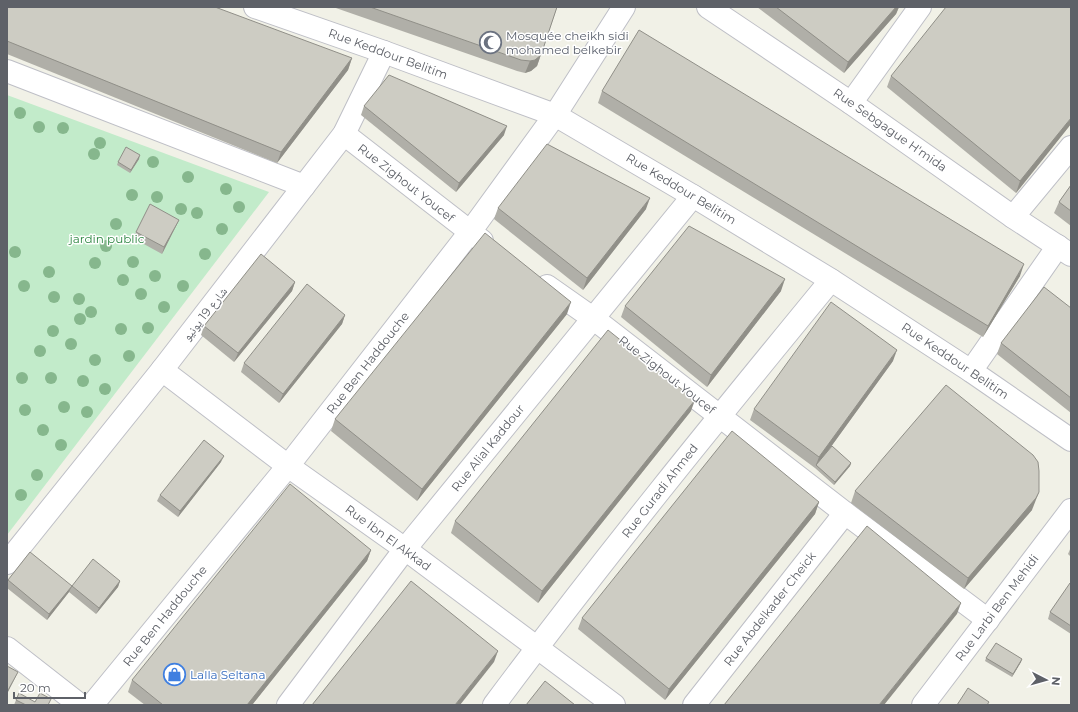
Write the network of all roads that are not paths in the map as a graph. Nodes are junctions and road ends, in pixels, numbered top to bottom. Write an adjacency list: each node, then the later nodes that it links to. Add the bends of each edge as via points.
1 (255, 7): 5 (street, Rue Keddour Belitim)
2 (624, 7): 8 (street, Rue Ben Haddouche)
3 (708, 7): 7 (street, Rue Sebgague H'mida)
4 (908, 11): 7 (street)
5 (384, 52): 8 (street, Rue Keddour Belitim); 9 (street, شارع 19 يونيو)
6 (7, 71): 11 (street)
7 (852, 103): 13 (street, Rue Sebgague H'mida)
8 (555, 115): 12 (street, Rue Keddour Belitim); 14 (street, Rue Ben Haddouche)
9 (344, 134): 11 (street, شارع 19 يونيو); 14 (street, Rue Zighout Youcef)
10 (1071, 147): 13 (street)
11 (304, 186): 20 (street, شارع 19 يونيو)
12 (694, 196): 18 (street, Rue Keddour Belitim); 19 (street, Rue Alial Kaddour)
13 (1014, 217): 15 (street, Rue Sebgague H'mida)
14 (470, 232): 16 (street, Rue Zighout Youcef); 24 (street, Rue Ben Haddouche)
15 (1065, 250): 21 (street)
16 (496, 251)
17 (528, 273): 19 (street, Rue Zighout Youcef)
18 (830, 280): 21 (street, Rue Keddour Belitim); 22 (street, Rue Guradi Ahmed)
19 (594, 319): 22 (street, Rue Zighout Youcef); 27 (street, Rue Alial Kaddour)
20 (162, 370): 24 (street, Rue Ibn El Akkad); 28 (street, شارع 19 يونيو)
21 (971, 370): 23 (street, Rue Keddour Belitim)
22 (720, 416): 26 (street, Rue Zighout Youcef); 31 (street, Rue Guradi Ahmed)
23 (1071, 440)
24 (288, 466): 27 (street, Rue Ibn El Akkad); 33 (street, Rue Ben Haddouche)
25 (1071, 510): 29 (street, Rue Larbi Ben Mehidi)
26 (845, 513): 29 (street, Rue Zighout Youcef); 37 (street, Rue Abdelkader Cheick)
27 (405, 549): 31 (street, Rue Ibn El Akkad); 34 (street, Rue Alial Kaddour)
28 (7, 563)
29 (988, 620): 38 (street, Rue Larbi Ben Mehidi)
30 (7, 648): 32 (street)
31 (537, 648): 35 (street, Rue Guradi Ahmed); 36 (street, Rue Ibn El Akkad)
32 (80, 705)
33 (92, 705)
34 (288, 705)
35 (494, 705)
36 (614, 705)
37 (694, 705)
38 (923, 705)

